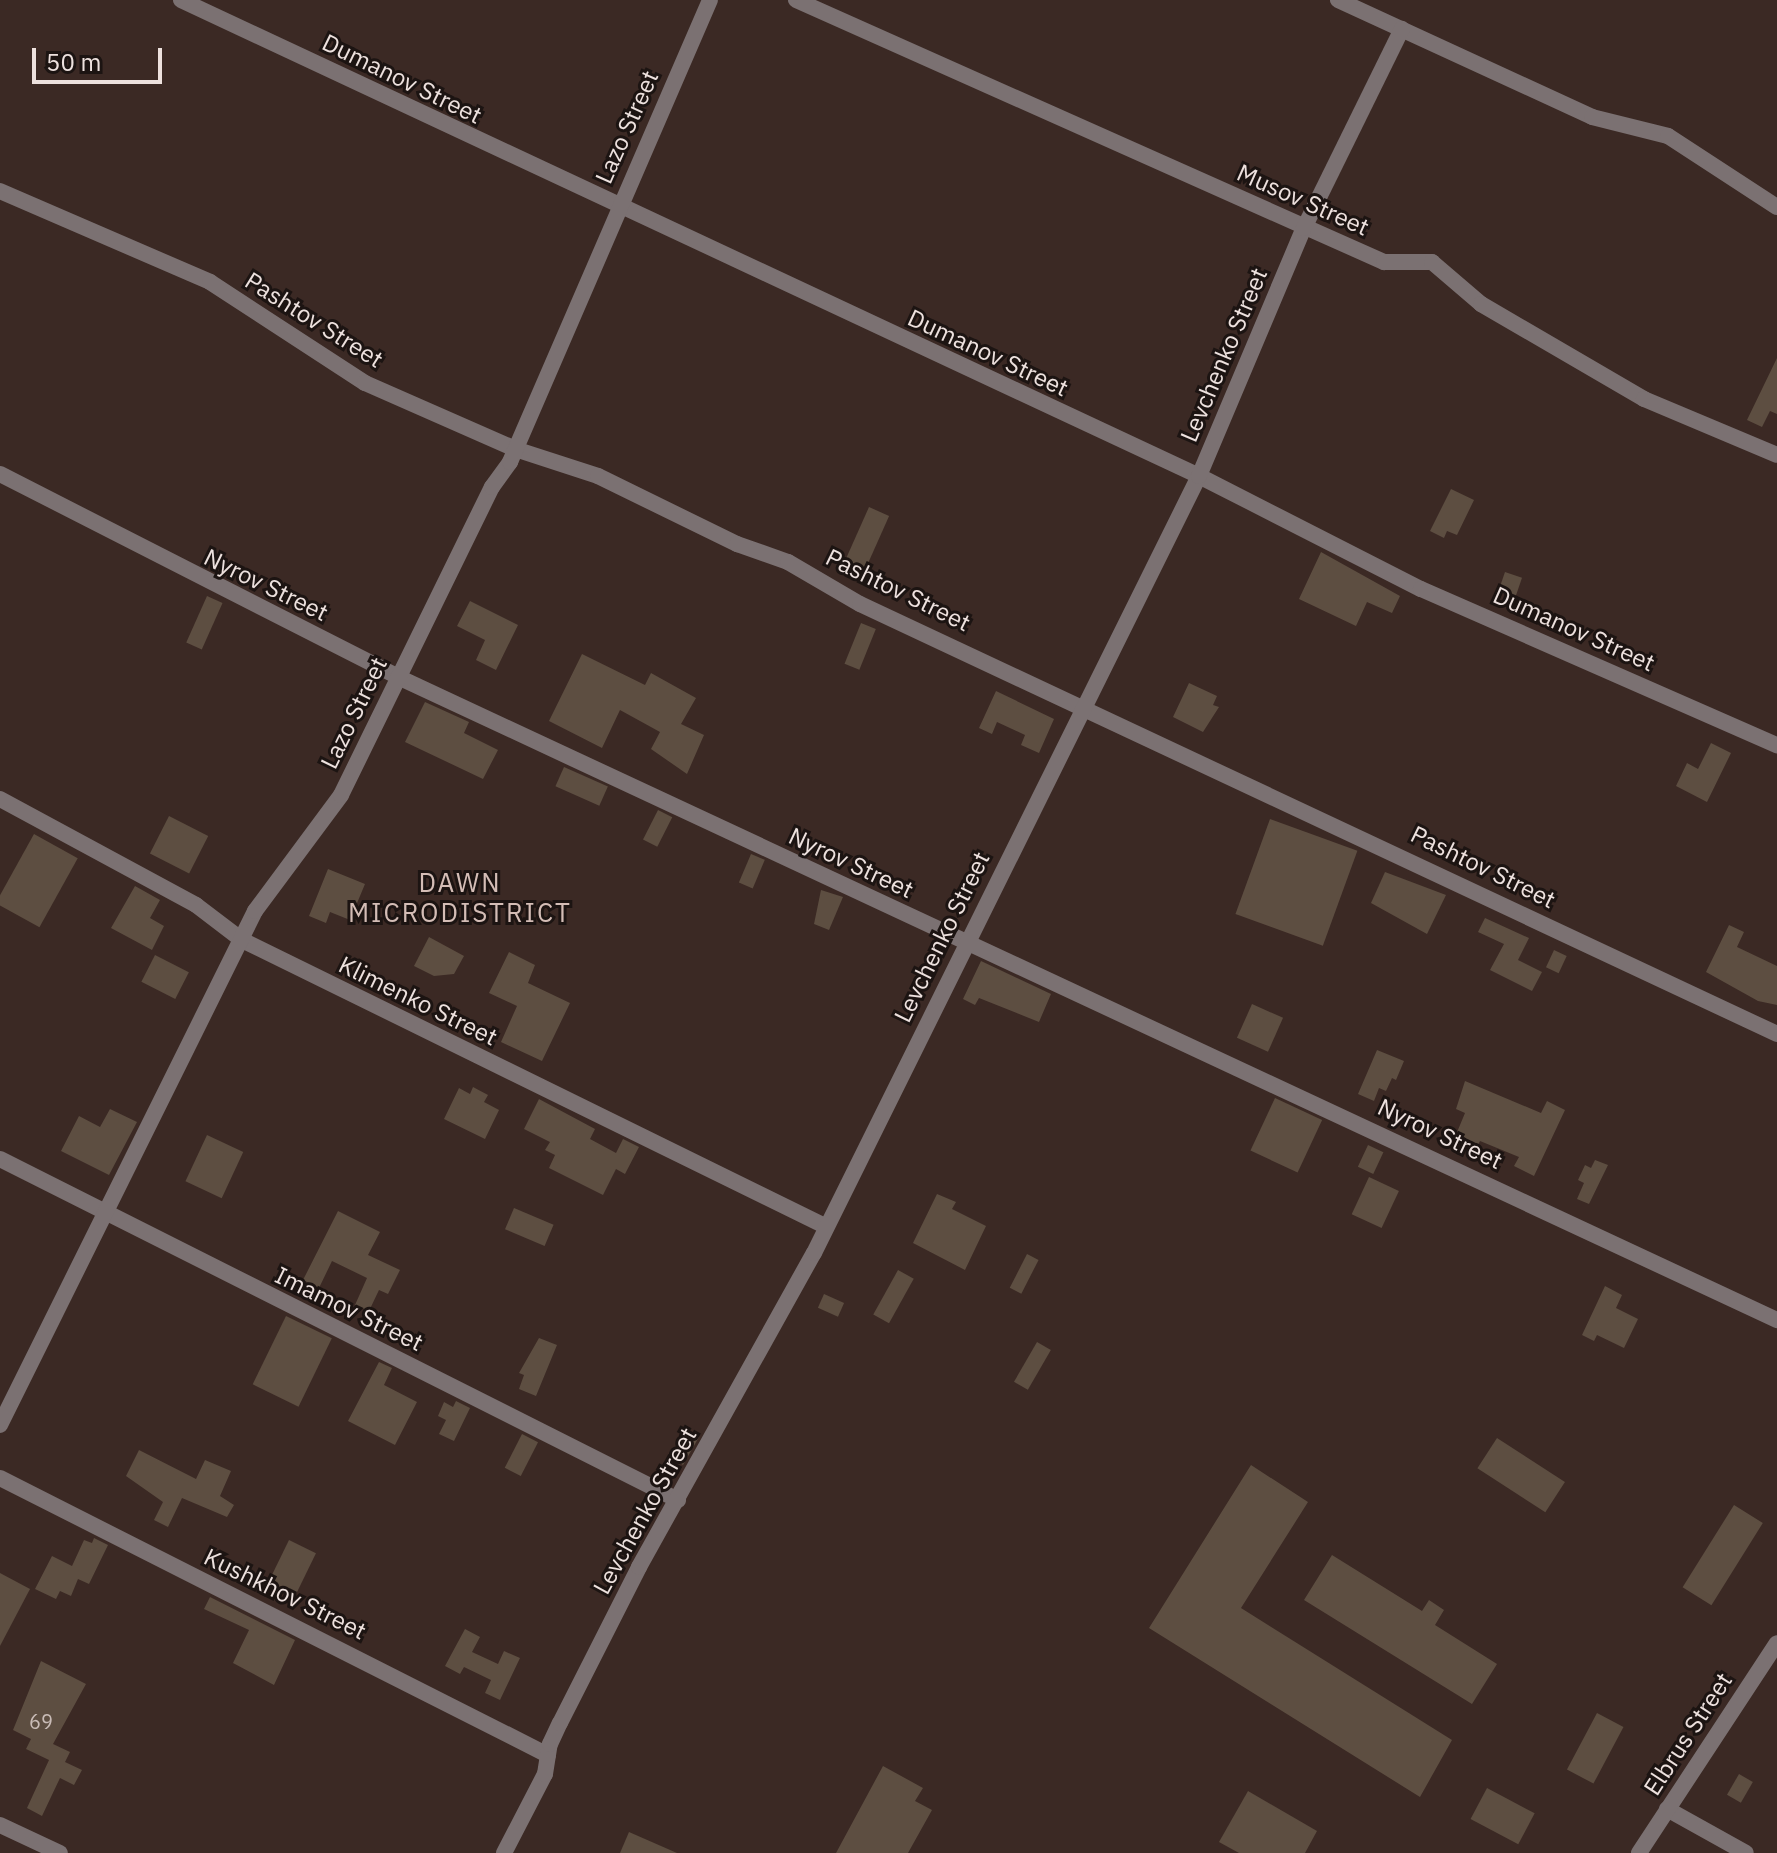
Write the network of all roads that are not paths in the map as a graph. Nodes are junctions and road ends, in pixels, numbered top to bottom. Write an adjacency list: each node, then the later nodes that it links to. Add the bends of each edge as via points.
1 (181, 0): 8 (street, Dumanov Street)
2 (710, 0): 8 (street, Lazo Street)
3 (796, 0): 9 (street, Musov Street)
4 (1338, 0): 5 (street)
5 (1402, 29): 7 (street, via 1592,117 1668,136); 9 (street, Levchenko Street)
6 (0, 191): 10 (street, Pashtov Street, via 210,282 365,383)
7 (1777, 207)
8 (617, 208): 10 (street, Lazo Street); 13 (street, Dumanov Street)
9 (1304, 228): 11 (street, Musov Street, via 1384,262 1432,262 1481,304 1631,392); 13 (street, Levchenko Street)
10 (515, 449): 14 (street, Lazo Street); 15 (street, Pashtov Street, via 598,476)
11 (1777, 455)
12 (0, 474): 14 (street, Nyrov Street)
13 (1199, 476): 15 (street, Levchenko Street); 16 (street, Dumanov Street, via 1421,589)
14 (398, 677): 18 (street, Lazo Street, via 341,795 255,911); 19 (street, Nyrov Street)
15 (1081, 704): 19 (street, Levchenko Street); 20 (street, Pashtov Street)
16 (1777, 745)
17 (0, 799): 18 (street, Klimenko Street, via 196,905)
18 (242, 940): 22 (street, Lazo Street); 23 (street, Klimenko Street)
19 (966, 943): 23 (street, Levchenko Street); 24 (street, Nyrov Street)
20 (1777, 1034)
21 (0, 1159): 22 (street, Imamov Street)
22 (102, 1211): 25 (street, Lazo Street); 27 (street, Imamov Street)
23 (825, 1226): 27 (street, Levchenko Street)
24 (1777, 1320)
25 (0, 1425)
26 (0, 1478): 29 (street, Kushkhov Street)
27 (678, 1500): 29 (street, Levchenko Street, via 639,1567)
28 (1777, 1643): 30 (street, Elbrus Street)
29 (548, 1755): 33 (street, Levchenko Street, via 545,1774)
30 (1667, 1809): 34 (street, Elbrus Street); 35 (street)
31 (0, 1825): 32 (street)
32 (60, 1853)
33 (504, 1853)
34 (1639, 1853)
35 (1746, 1853)

